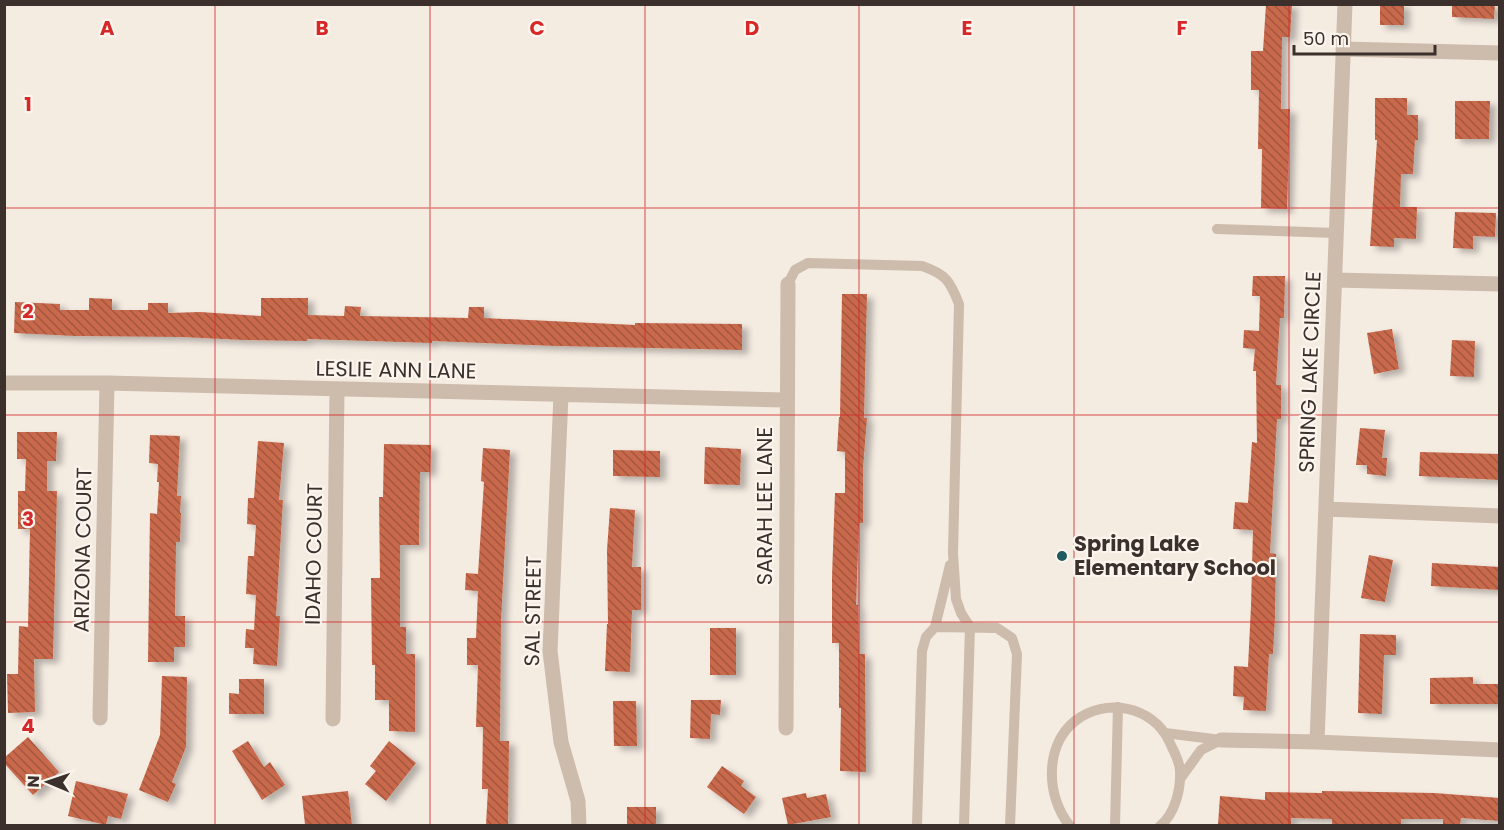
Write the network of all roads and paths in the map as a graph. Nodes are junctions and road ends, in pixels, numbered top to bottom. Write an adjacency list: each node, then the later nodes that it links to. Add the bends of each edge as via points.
1 (1345, 4): 2 (street, SPRING LAKE CIRCLE)
2 (1343, 49): 3 (street); 5 (street, SPRING LAKE CIRCLE)
3 (1500, 53)
4 (1217, 229): 5 (lane)
5 (1336, 232): 6 (street, SPRING LAKE CIRCLE)
6 (1335, 279): 8 (street); 14 (street, SPRING LAKE CIRCLE)
7 (788, 284): 13 (street, SARAH LEE LANE); 16 (lane, via 795,270 808,263 922,266 939,272 952,285 959,304)
8 (1500, 284)
9 (4, 383): 10 (street, LESLIE ANN LANE)
10 (107, 383): 11 (street, LESLIE ANN LANE); 20 (street, ARIZONA COURT)
11 (337, 389): 12 (street, LESLIE ANN LANE); 21 (street, IDAHO COURT)
12 (561, 395): 13 (street, LESLIE ANN LANE); 28 (street, SAL STREET, via 550,651 561,742 578,801)
13 (786, 400): 22 (street, SARAH LEE LANE)
14 (1326, 509): 15 (street); 25 (street, SPRING LAKE CIRCLE)
15 (1500, 516)
16 (953, 553): 17 (lane); 18 (lane, via 956,599)
17 (935, 627): 18 (lane); 29 (lane, via 926,637 922,651)
18 (970, 627): 30 (lane); 31 (lane, via 997,628 1012,638 1017,654)
19 (1118, 707): 23 (lane, via 1156,721); 32 (lane, via 1083,716 1060,739 1051,782 1055,800); 33 (lane)
20 (100, 718)
21 (333, 719)
22 (786, 728)
23 (1165, 733): 24 (lane); 27 (lane, via 1180,767)
24 (1221, 740): 25 (street); 27 (lane, via 1201,750)
25 (1317, 742): 26 (street)
26 (1500, 750)
27 (1180, 779): 34 (lane, via 1176,800)
28 (579, 825)
29 (917, 825)
30 (964, 825)
31 (1010, 825)
32 (1070, 825)
33 (1115, 825)
34 (1160, 825)

